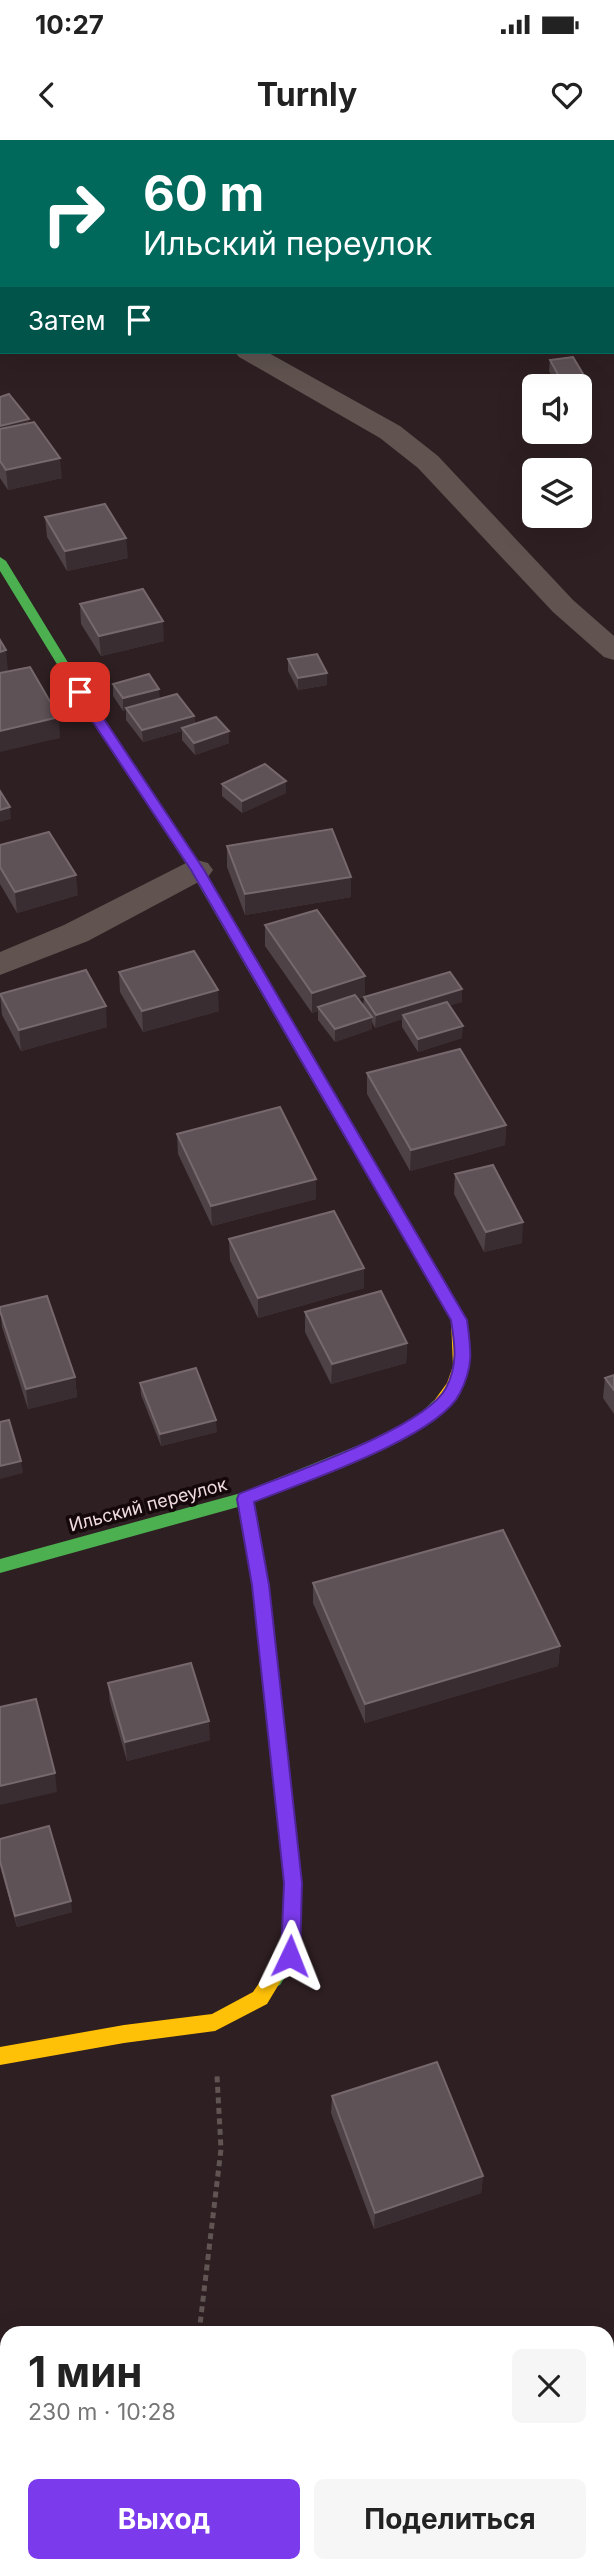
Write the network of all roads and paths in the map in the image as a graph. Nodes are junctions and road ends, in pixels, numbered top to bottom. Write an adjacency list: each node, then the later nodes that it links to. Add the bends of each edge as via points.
1 (252, 354): 3 (street, via 390,432 428,462 563,606)
2 (1, 566): 4 (street, Ильский переулок)
3 (614, 651)
4 (197, 870): 5 (street, via 91,926); 6 (street, Ильский переулок, via 459,1320 464,1357 452,1392 425,1420)
5 (0, 964)
6 (245, 1499): 7 (street, Ильский переулок); 8 (street, via 260,1585 293,1883 290,1956 261,1998)
7 (0, 1566)
8 (215, 2022): 9 (street); 10 (path, via 221,2149)
9 (0, 2056)
10 (200, 2326)

